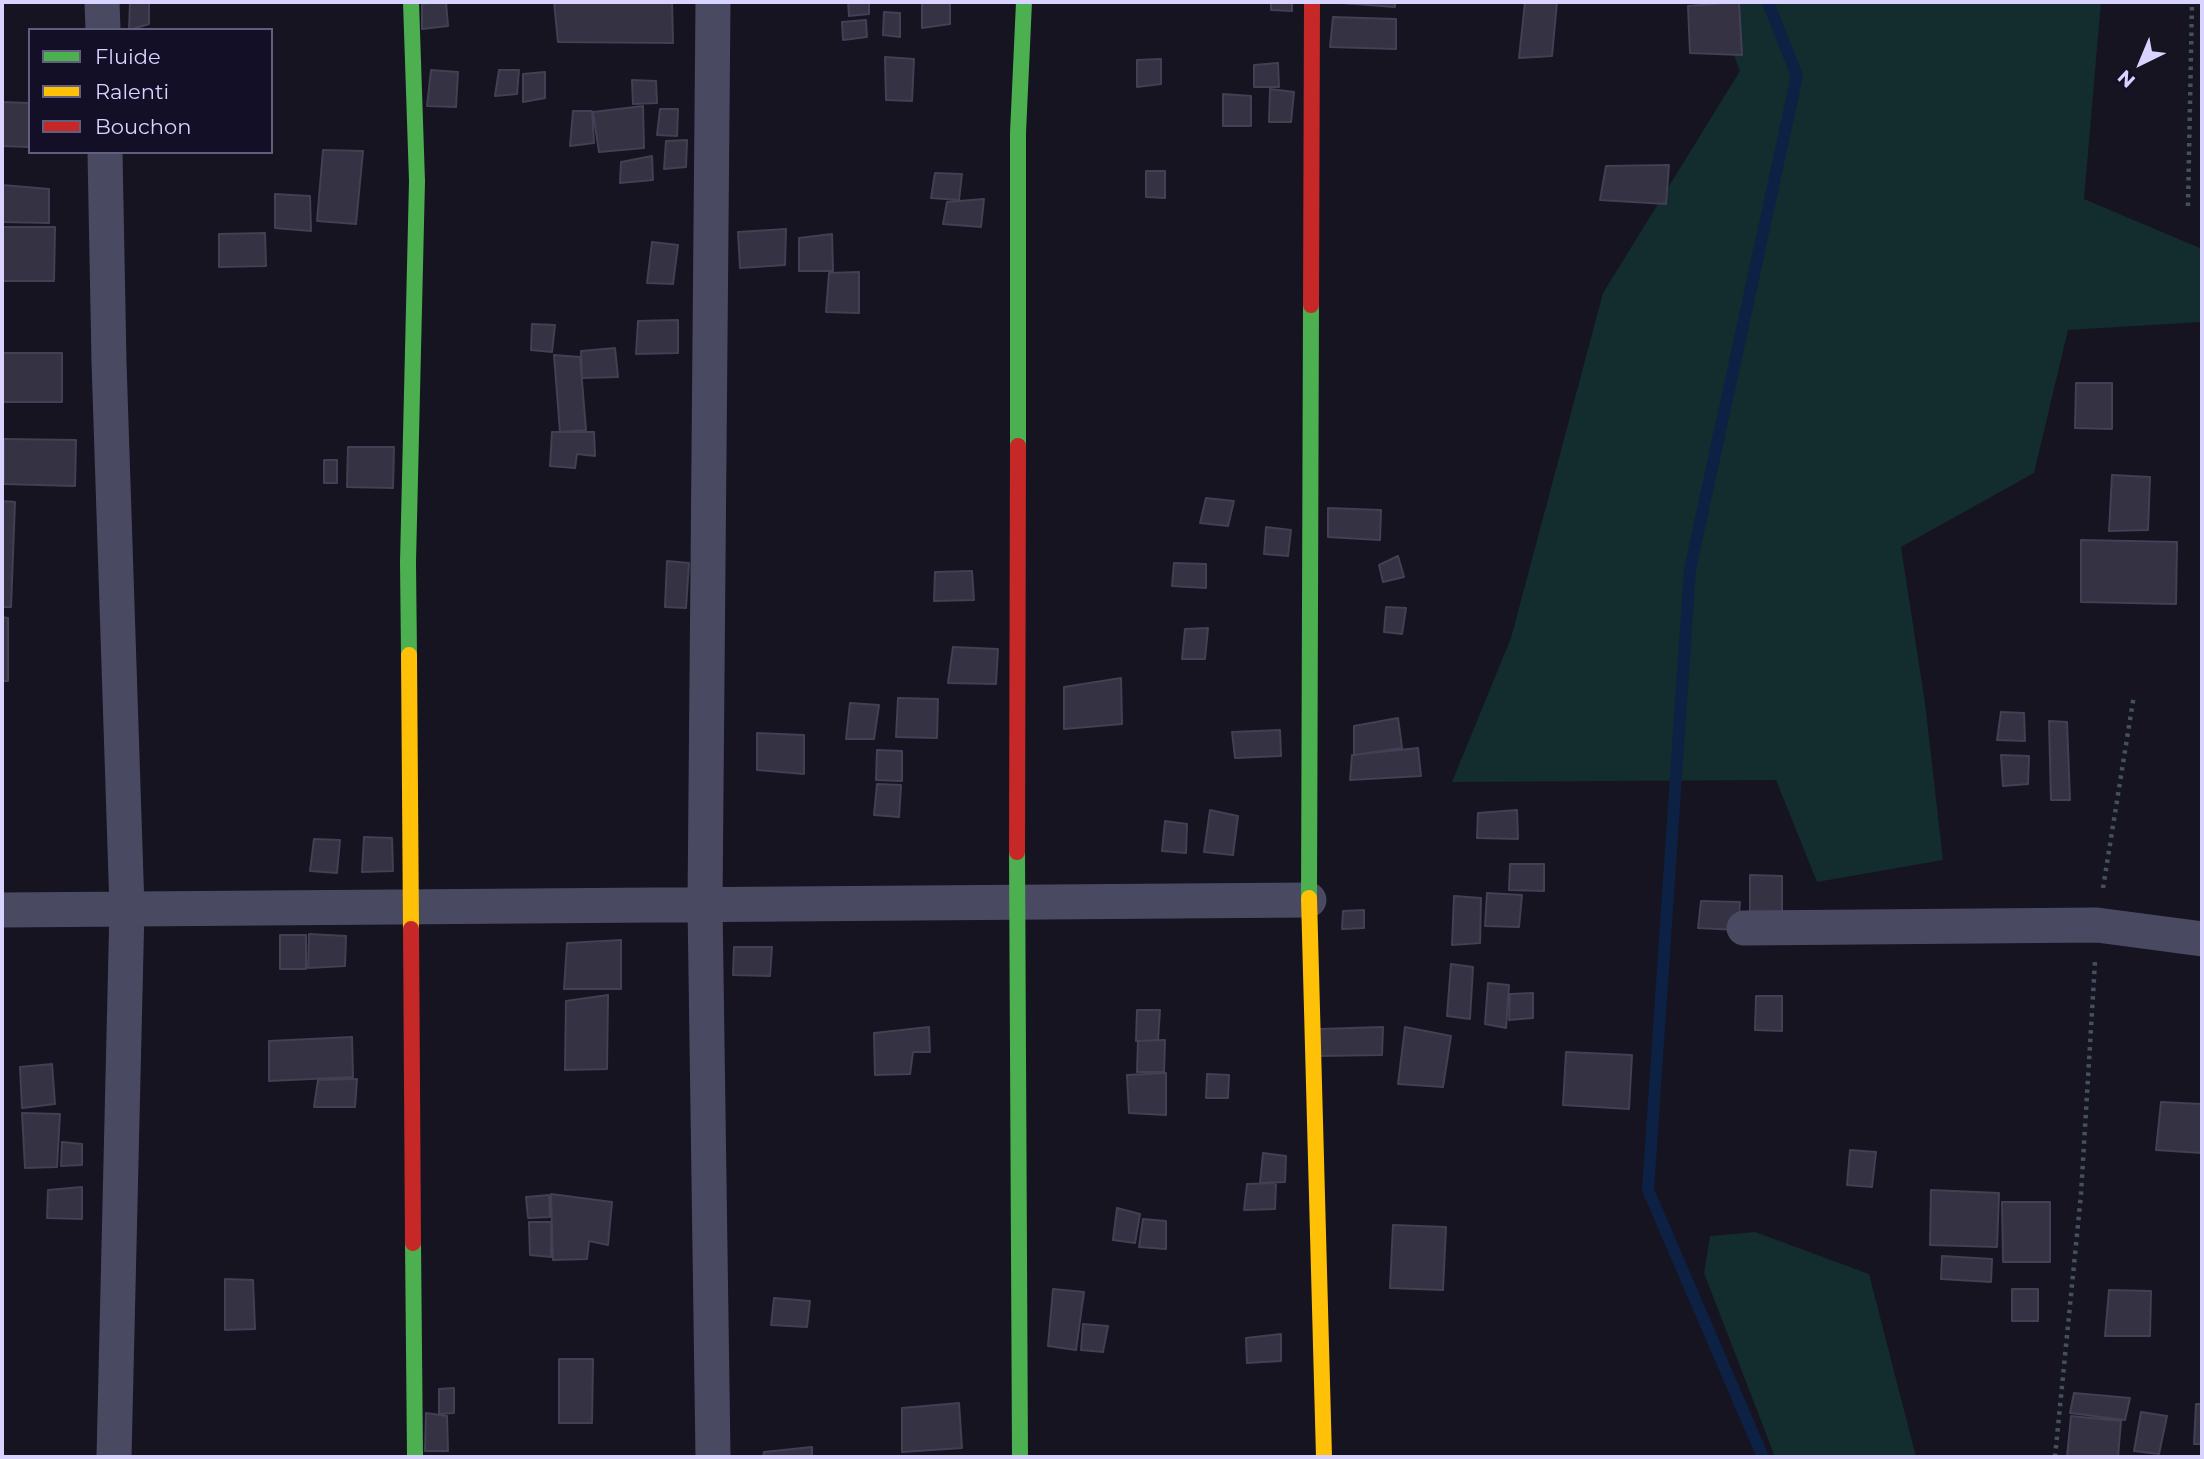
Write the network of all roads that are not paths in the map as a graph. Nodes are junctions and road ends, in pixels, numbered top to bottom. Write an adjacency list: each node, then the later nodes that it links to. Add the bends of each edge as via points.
1 (102, 2): 6 (street)
2 (411, 2): 11 (street, via 417,181 408,562)
3 (713, 2): 10 (street)
4 (1024, 2): 9 (street, via 1018,133)
5 (1312, 2): 8 (street)
6 (103, 28)
7 (105, 154): 12 (street)
8 (1309, 900): 9 (street); 20 (street)
9 (1017, 902): 10 (street); 19 (street)
10 (705, 904): 11 (street); 18 (street)
11 (410, 906): 12 (street); 17 (street)
12 (127, 908): 13 (street); 16 (street)
13 (2, 910)
14 (1744, 928): 15 (street, via 2098,925)
15 (2202, 939)
16 (114, 1457)
17 (415, 1457)
18 (713, 1457)
19 (1020, 1457)
20 (1324, 1457)

